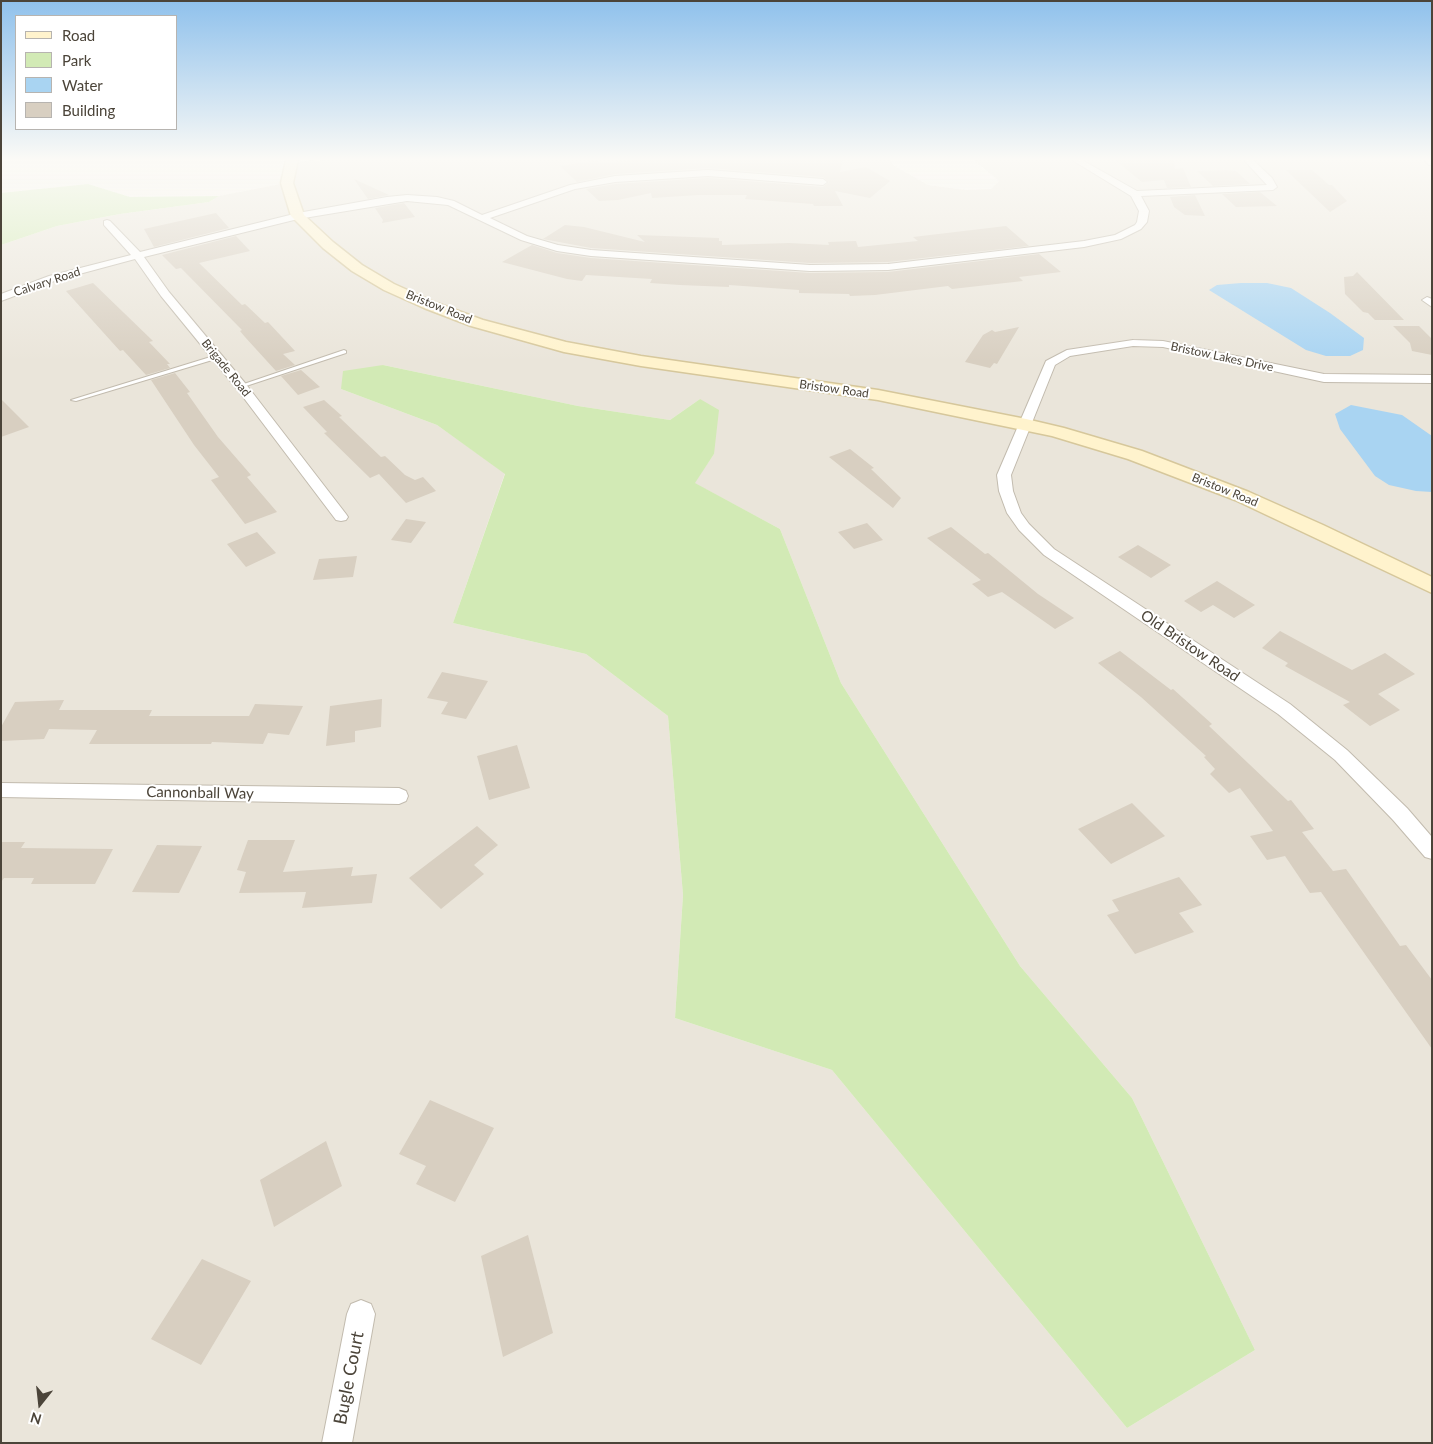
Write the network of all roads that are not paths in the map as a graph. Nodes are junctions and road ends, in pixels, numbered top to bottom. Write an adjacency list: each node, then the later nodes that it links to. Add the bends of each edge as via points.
1 (111, 227): 6 (street, Brigade Road)
2 (252, 227): 6 (street, Calvary Road)
3 (310, 227): 13 (main road, Bristow Road, via 357,268 429,305 477,323 564,346 641,361 878,395)
4 (504, 227): 5 (street, Calvary Road, via 524,238 583,252 810,268 871,268 1084,244 1118,237)
5 (1137, 227)
6 (138, 256): 7 (street, Calvary Road, via 53,278); 9 (street, Brigade Road)
7 (1, 298)
8 (344, 352): 11 (lane)
9 (217, 357): 11 (street, Brigade Road); 12 (lane)
10 (1432, 379): 13 (street, Bristow Lakes Drive, via 1324,378 1176,346 1148,343 1117,345 1067,353 1050,364)
11 (241, 386): 14 (street, Brigade Road)
12 (74, 400)
13 (1026, 424): 15 (main road, Bristow Road, via 1135,455 1242,496 1316,528); 18 (street, Old Bristow Road, via 1006,464 1004,475 1014,513 1024,527 1049,552 1284,709 1341,755)
14 (341, 517)
15 (1432, 586)
16 (1, 790): 17 (street, Cannonball Way)
17 (399, 796)
18 (1432, 851)
19 (361, 1314): 20 (street, Bugle Court)
20 (337, 1443)

